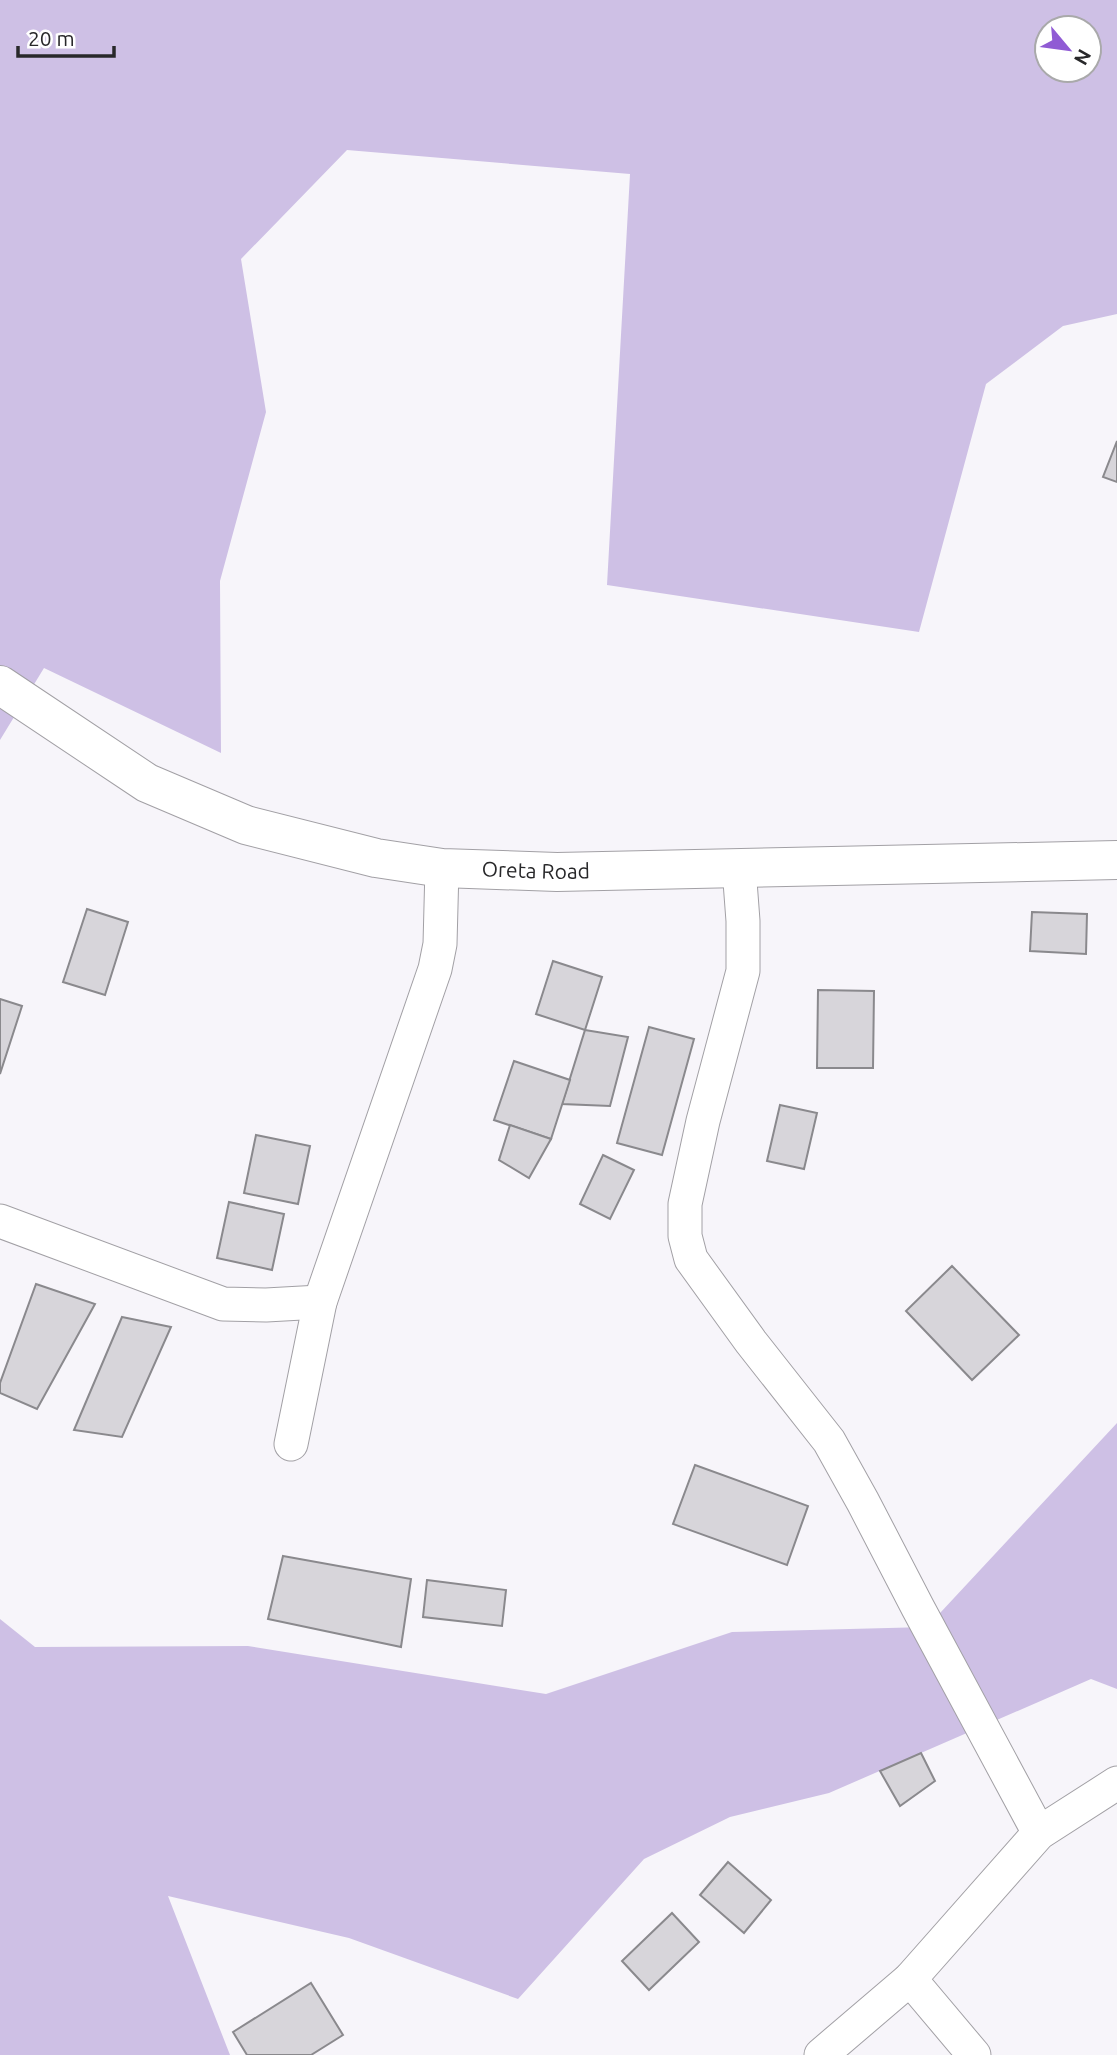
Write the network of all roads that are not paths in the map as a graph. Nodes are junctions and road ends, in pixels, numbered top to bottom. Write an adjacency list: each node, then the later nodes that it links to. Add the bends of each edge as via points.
1 (0, 685): 3 (street, Oreta Road, via 147,783 246,825 376,858)
2 (1117, 860): 4 (street, Oreta Road)
3 (442, 868): 4 (street, Oreta Road, via 557,872); 6 (street, via 435,969)
4 (739, 868): 9 (street, via 743,971 685,1204 691,1259 828,1441)
5 (0, 1222): 6 (street, via 223,1304)
6 (320, 1301): 7 (street)
7 (291, 1444)
8 (1117, 1783): 9 (street)
9 (1039, 1833): 10 (street)
10 (910, 1979): 11 (street); 12 (street)
11 (821, 2055)
12 (974, 2055)

